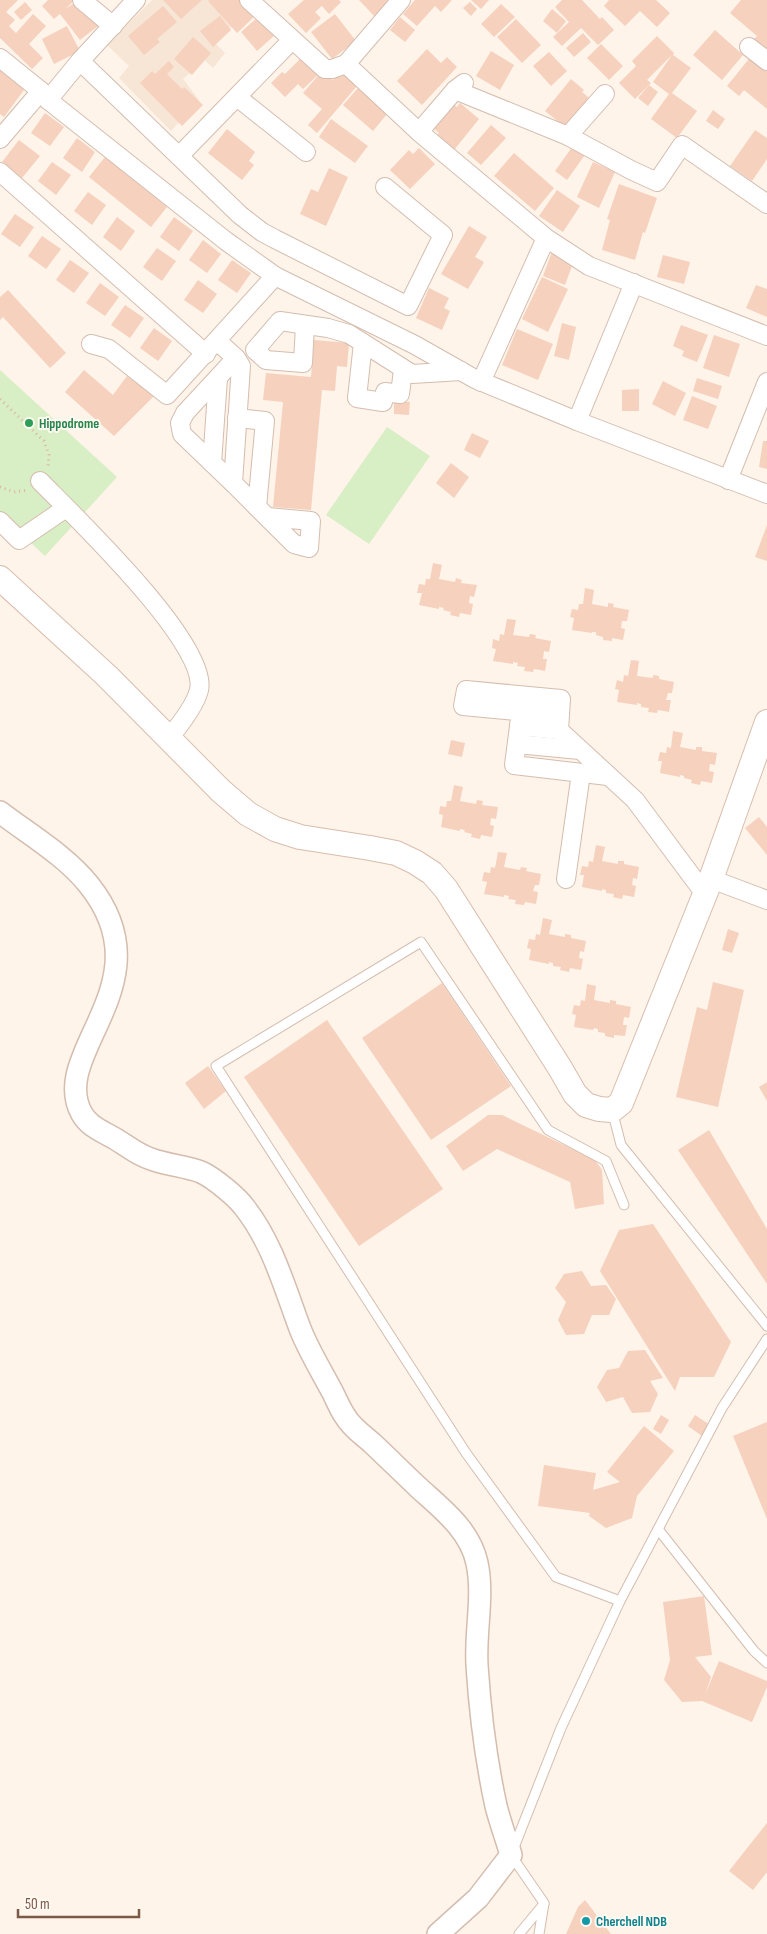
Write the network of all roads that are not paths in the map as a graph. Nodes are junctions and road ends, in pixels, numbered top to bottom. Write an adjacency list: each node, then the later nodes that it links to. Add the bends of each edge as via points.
1 (82, 0): 5 (street)
2 (136, 0): 5 (street)
3 (249, 0): 6 (street)
4 (401, 0): 11 (street)
5 (113, 26): 9 (street)
6 (292, 40): 11 (street, via 325,69); 14 (street)
7 (750, 48): 10 (street)
8 (0, 58): 13 (street)
9 (80, 60): 13 (street); 19 (street)
10 (767, 61)
11 (346, 64): 15 (street)
12 (606, 94): 16 (street)
13 (44, 95): 17 (street); 24 (street, via 226,241)
14 (238, 97): 18 (street); 19 (street)
15 (419, 132): 16 (street, via 459,87); 23 (street)
16 (568, 136): 22 (street, via 657,182 682,145)
17 (0, 139)
18 (306, 152)
19 (179, 156): 21 (street, via 262,232 408,306 443,235)
20 (0, 172): 30 (street)
21 (385, 186)
22 (767, 204)
23 (546, 238): 25 (street, via 589,266); 35 (street)
24 (275, 276): 30 (street); 33 (street)
25 (634, 283): 27 (street); 38 (street)
26 (305, 325): 29 (street, via 349,334)
27 (767, 336)
28 (91, 344): 30 (street, via 109,349 167,395)
29 (363, 344): 32 (street); 32 (street, via 357,398 384,402 385,392 400,394)
30 (211, 348): 31 (street)
31 (236, 358): 34 (street); 37 (street, via 240,366)
32 (403, 370): 33 (street, via 412,374)
33 (461, 371): 35 (street)
34 (218, 378): 39 (street); 39 (street, via 185,413 180,423 182,434)
35 (481, 382): 38 (street)
36 (767, 382): 40 (street)
37 (237, 418): 42 (street); 42 (street, via 265,420 262,512)
38 (577, 421): 40 (street)
39 (212, 463): 42 (street)
40 (728, 480): 43 (street)
41 (40, 481): 44 (street)
42 (233, 483)
43 (767, 494)
44 (66, 508): 45 (street, via 19,540); 50 (street, via 166,616 198,672 199,689 182,722)
45 (0, 521)
46 (0, 578): 50 (main road)
47 (520, 718): 49 (street); 49 (street, via 463,706 466,690 561,699); 51 (street)
48 (767, 722): 57 (main road)
49 (560, 723): 52 (street)
50 (169, 738): 59 (main road, via 221,791 248,814 275,829 300,837 396,854 432,873 446,889 575,1094 586,1105)
51 (517, 744): 52 (street); 53 (street, via 514,765)
52 (580, 750): 54 (street)
53 (581, 773): 54 (street); 56 (street)
54 (608, 776): 57 (street, via 635,800)
55 (0, 812): 66 (street, via 69,864 90,885 114,930 117,959 113,987 79,1066 74,1088 83,1117 93,1127 147,1158 203,1173 234,1195 261,1231 302,1334 346,1419 455,1522 470,1544 477,1562 480,1585 477,1663 483,1731 496,1806)
56 (566, 879)
57 (708, 886): 58 (street); 59 (main road, via 622,1103)
58 (767, 900)
59 (612, 1110): 61 (lane, via 621,1145)
60 (624, 1205): 64 (lane, via 606,1160 548,1130 421,942 216,1066 466,1453 556,1577)
61 (767, 1326)
62 (767, 1339): 63 (lane, via 722,1408)
63 (658, 1529): 64 (lane); 65 (lane, via 754,1651)
64 (620, 1601): 66 (lane, via 561,1728)
65 (767, 1663)
66 (511, 1855): 67 (lane); 68 (street, via 478,1898)
67 (544, 1904): 69 (lane); 70 (lane)
68 (438, 1934)
69 (519, 1934)
70 (539, 1934)

